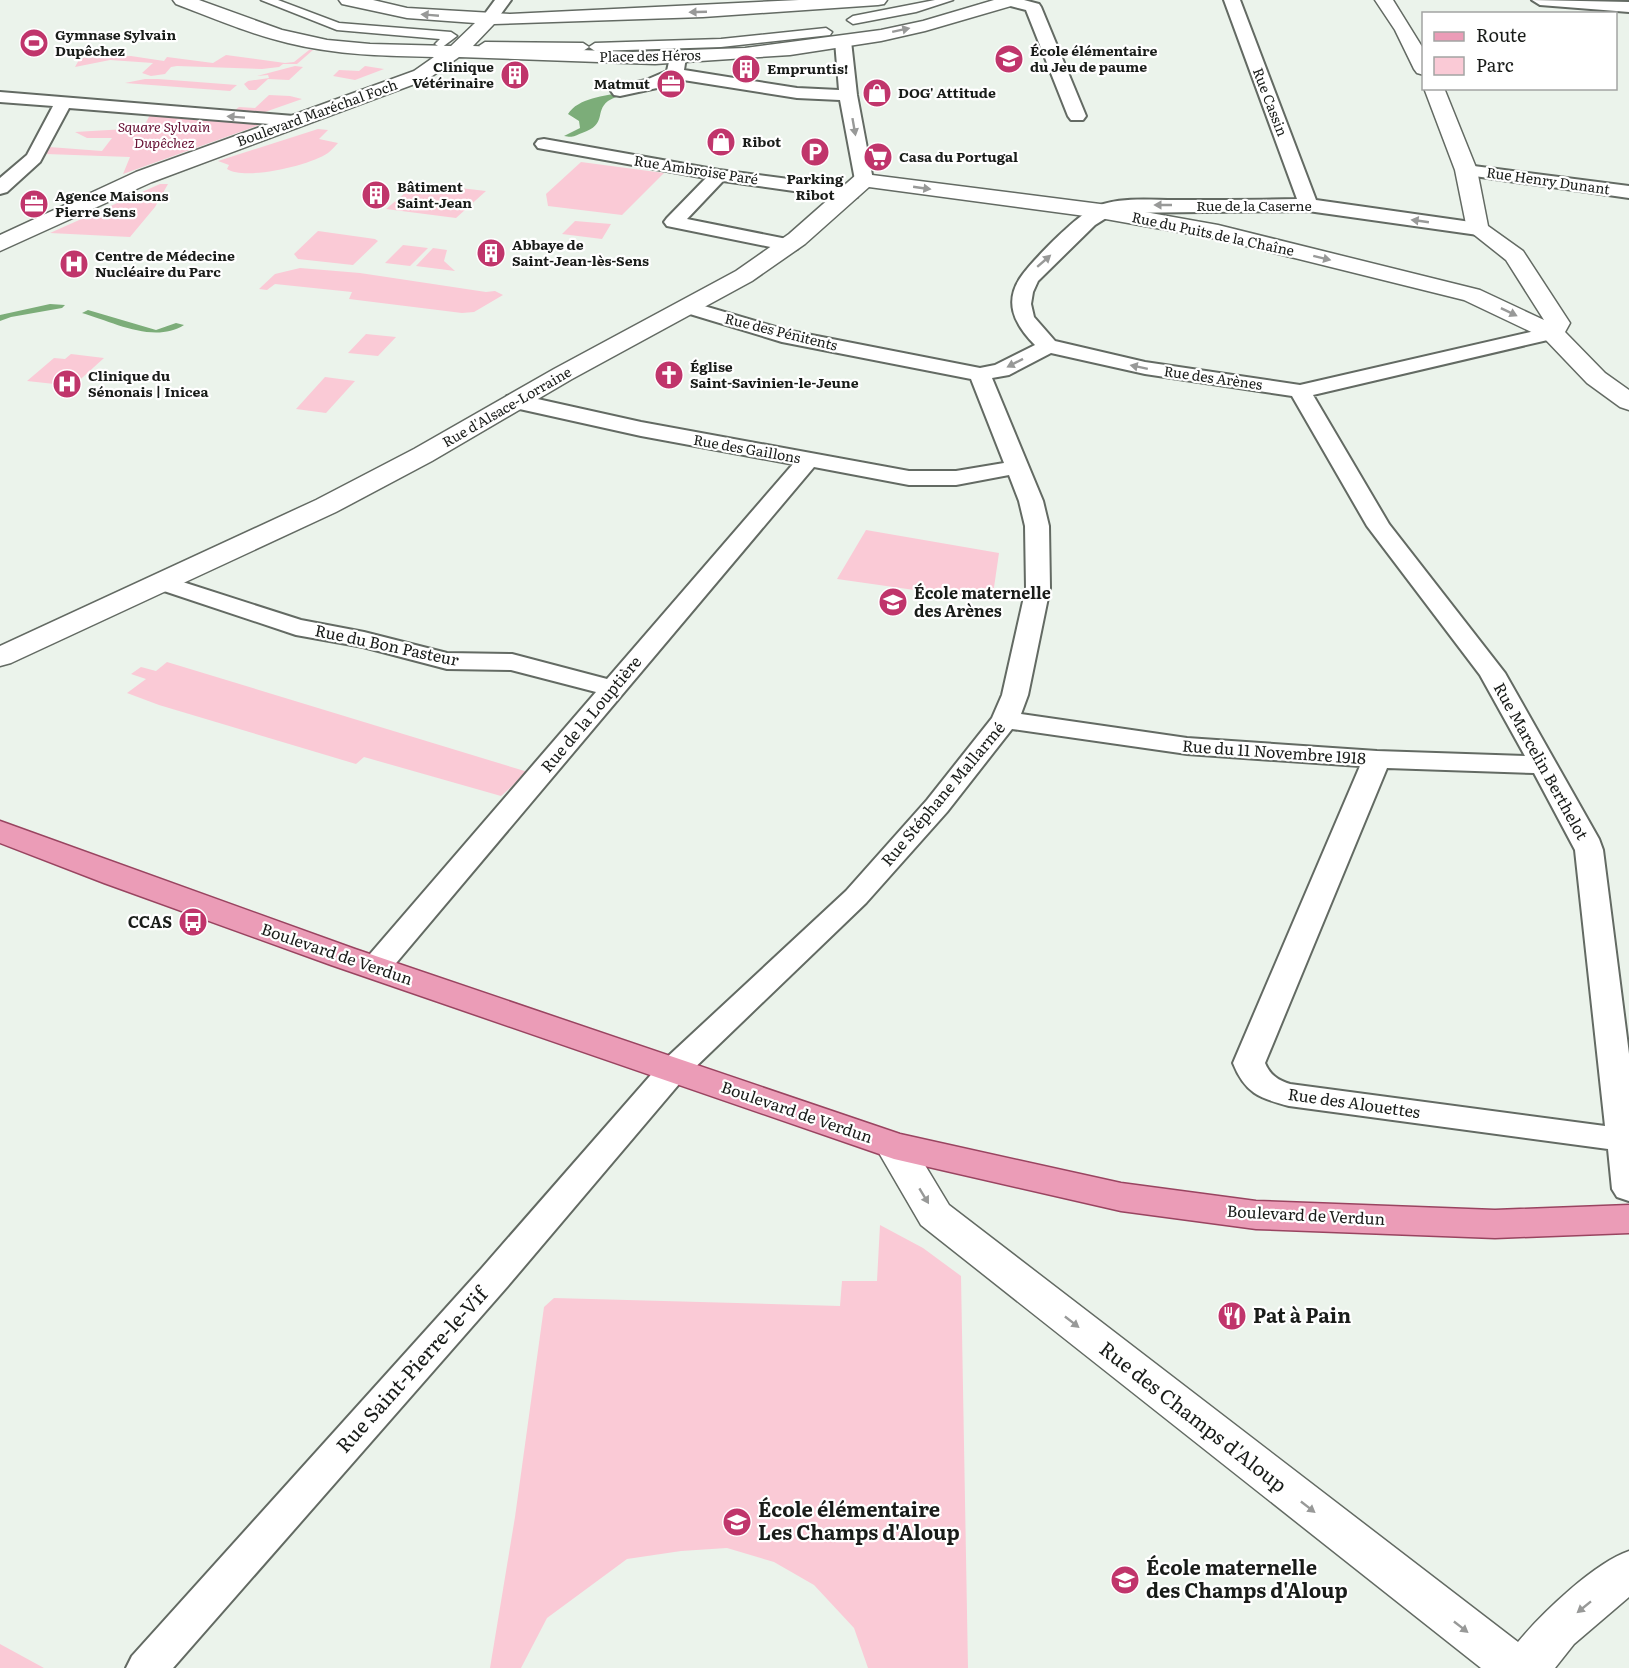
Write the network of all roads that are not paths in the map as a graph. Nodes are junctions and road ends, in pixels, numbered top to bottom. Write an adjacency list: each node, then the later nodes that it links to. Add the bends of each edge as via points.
1 (182, 0): 15 (street)
2 (267, 0): 18 (street, via 336,26 451,36)
3 (348, 0): 13 (street, one-way to 3, via 388,11)
4 (503, 0): 13 (street)
5 (878, 0): 10 (street)
6 (947, 0): 14 (street)
7 (1232, 0): 35 (street, Rue Cassin)
8 (1384, 0): 20 (street)
9 (1540, 0): 12 (street)
10 (840, 1): 13 (street, one-way to 13, via 703,12); 16 (street)
11 (1010, 1): 16 (street, Place des Héros, one-way to 11, via 961,17); 27 (street, via 1033,7)
12 (1629, 7)
13 (489, 19): 18 (street, Boulevard Maréchal Foch)
14 (854, 20)
15 (248, 24): 18 (street, Place des Héros, via 313,43); 21 (street, via 259,33 296,45 406,55 421,63)
16 (835, 37): 17 (street); 19 (street, Place des Héros); 24 (street)
17 (489, 47)
18 (449, 48): 19 (street, Place des Héros); 21 (street, Boulevard Maréchal Foch)
19 (676, 65): 22 (street, via 651,84); 24 (street, via 797,93)
20 (1422, 65)
21 (421, 75): 28 (street, Boulevard Maréchal Foch)
22 (620, 90)
23 (1435, 90): 30 (street)
24 (848, 95): 32 (street, one-way to 32)
25 (0, 97): 26 (street)
26 (63, 103): 28 (street, one-way to 26); 33 (street, via 34,158)
27 (1077, 116)
28 (294, 121): 38 (street, Boulevard Maréchal Foch, via 135,181)
29 (544, 144): 31 (street, Rue Ambroise Paré)
30 (1466, 170): 34 (street, Rue Henry Dunant); 37 (street)
31 (720, 175): 32 (street, Rue Ambroise Paré); 39 (street, via 674,222)
32 (857, 186): 36 (street, Rue du Puits de la Chaîne, one-way to 36); 39 (street, Rue d'Alsace-Lorraine)
33 (0, 188)
34 (1629, 192)
35 (1308, 204): 36 (street, Rue de la Caserne, one-way to 36, via 1125,206); 37 (street, Rue de la Caserne, one-way to 35)
36 (1100, 211): 41 (street, Rue du Puits de la Chaîne, one-way to 41, via 1218,232 1472,295); 42 (street, one-way to 36, via 1037,338 1021,310 1022,293 1036,268)
37 (1478, 230): 41 (street, via 1515,256 1526,270 1558,323)
38 (0, 244)
39 (790, 245): 40 (street, Rue d'Alsace-Lorraine)
40 (687, 307): 43 (street, Rue des Pénitents, via 782,336); 45 (street, Rue d'Alsace-Lorraine)
41 (1552, 333): 44 (street, Rue des Arènes); 46 (street, via 1596,378)
42 (1048, 346): 43 (street, Rue des Pénitents, one-way to 43, via 1001,370); 44 (street, Rue des Arènes, one-way to 42, via 1144,369)
43 (980, 374): 47 (street, Rue Stéphane Mallarmé)
44 (1300, 391): 56 (street, Rue Marcelin Berthelot, via 1379,526 1492,673)
45 (515, 401): 48 (street, Rue des Gaillons); 51 (street, Rue d'Alsace-Lorraine, via 326,507)
46 (1629, 402)
47 (1007, 439): 49 (street, Rue Stéphane Mallarmé); 50 (street)
48 (808, 460): 50 (street, Rue des Gaillons, via 909,478); 53 (street, Rue de la Louptière)
49 (1018, 467): 50 (street, Rue des Gaillons); 54 (street, Rue Stéphane Mallarmé, via 1037,526 1038,588 1015,695)
50 (980, 474)
51 (164, 583): 52 (street, Rue d'Alsace-Lorraine); 53 (street, Rue du Bon Pasteur, via 296,627 447,661 512,662)
52 (0, 657)
53 (613, 688): 58 (street, Rue de la Louptière)
54 (1005, 720): 55 (street, Rue du 11 Novembre 1918, via 1187,746); 59 (street, Rue Stéphane Mallarmé, via 937,806 856,897)
55 (1377, 759): 56 (street, Rue du 11 Novembre 1918); 60 (street, Rue des Alouettes, via 1250,1063 1254,1077 1273,1091 1289,1095)
56 (1544, 765): 60 (street, Rue Marcelin Berthelot, via 1589,850)
57 (0, 831): 58 (main road, Boulevard de Verdun)
58 (375, 968): 59 (main road, Boulevard de Verdun)
59 (674, 1069): 61 (main road, Boulevard de Verdun); 65 (street, Rue Saint-Pierre-le-Vif)
60 (1621, 1139): 62 (street, Rue Marcelin Berthelot)
61 (894, 1146): 63 (main road, Boulevard de Verdun, via 1121,1197 1256,1215 1495,1224); 66 (street, Rue des Champs d'Aloup, one-way to 66, via 935,1215)
62 (1629, 1189)
63 (1629, 1219)
64 (1629, 1570): 67 (street, one-way to 67, via 1557,1630)
65 (147, 1668)
66 (1516, 1668)
67 (1526, 1668)

